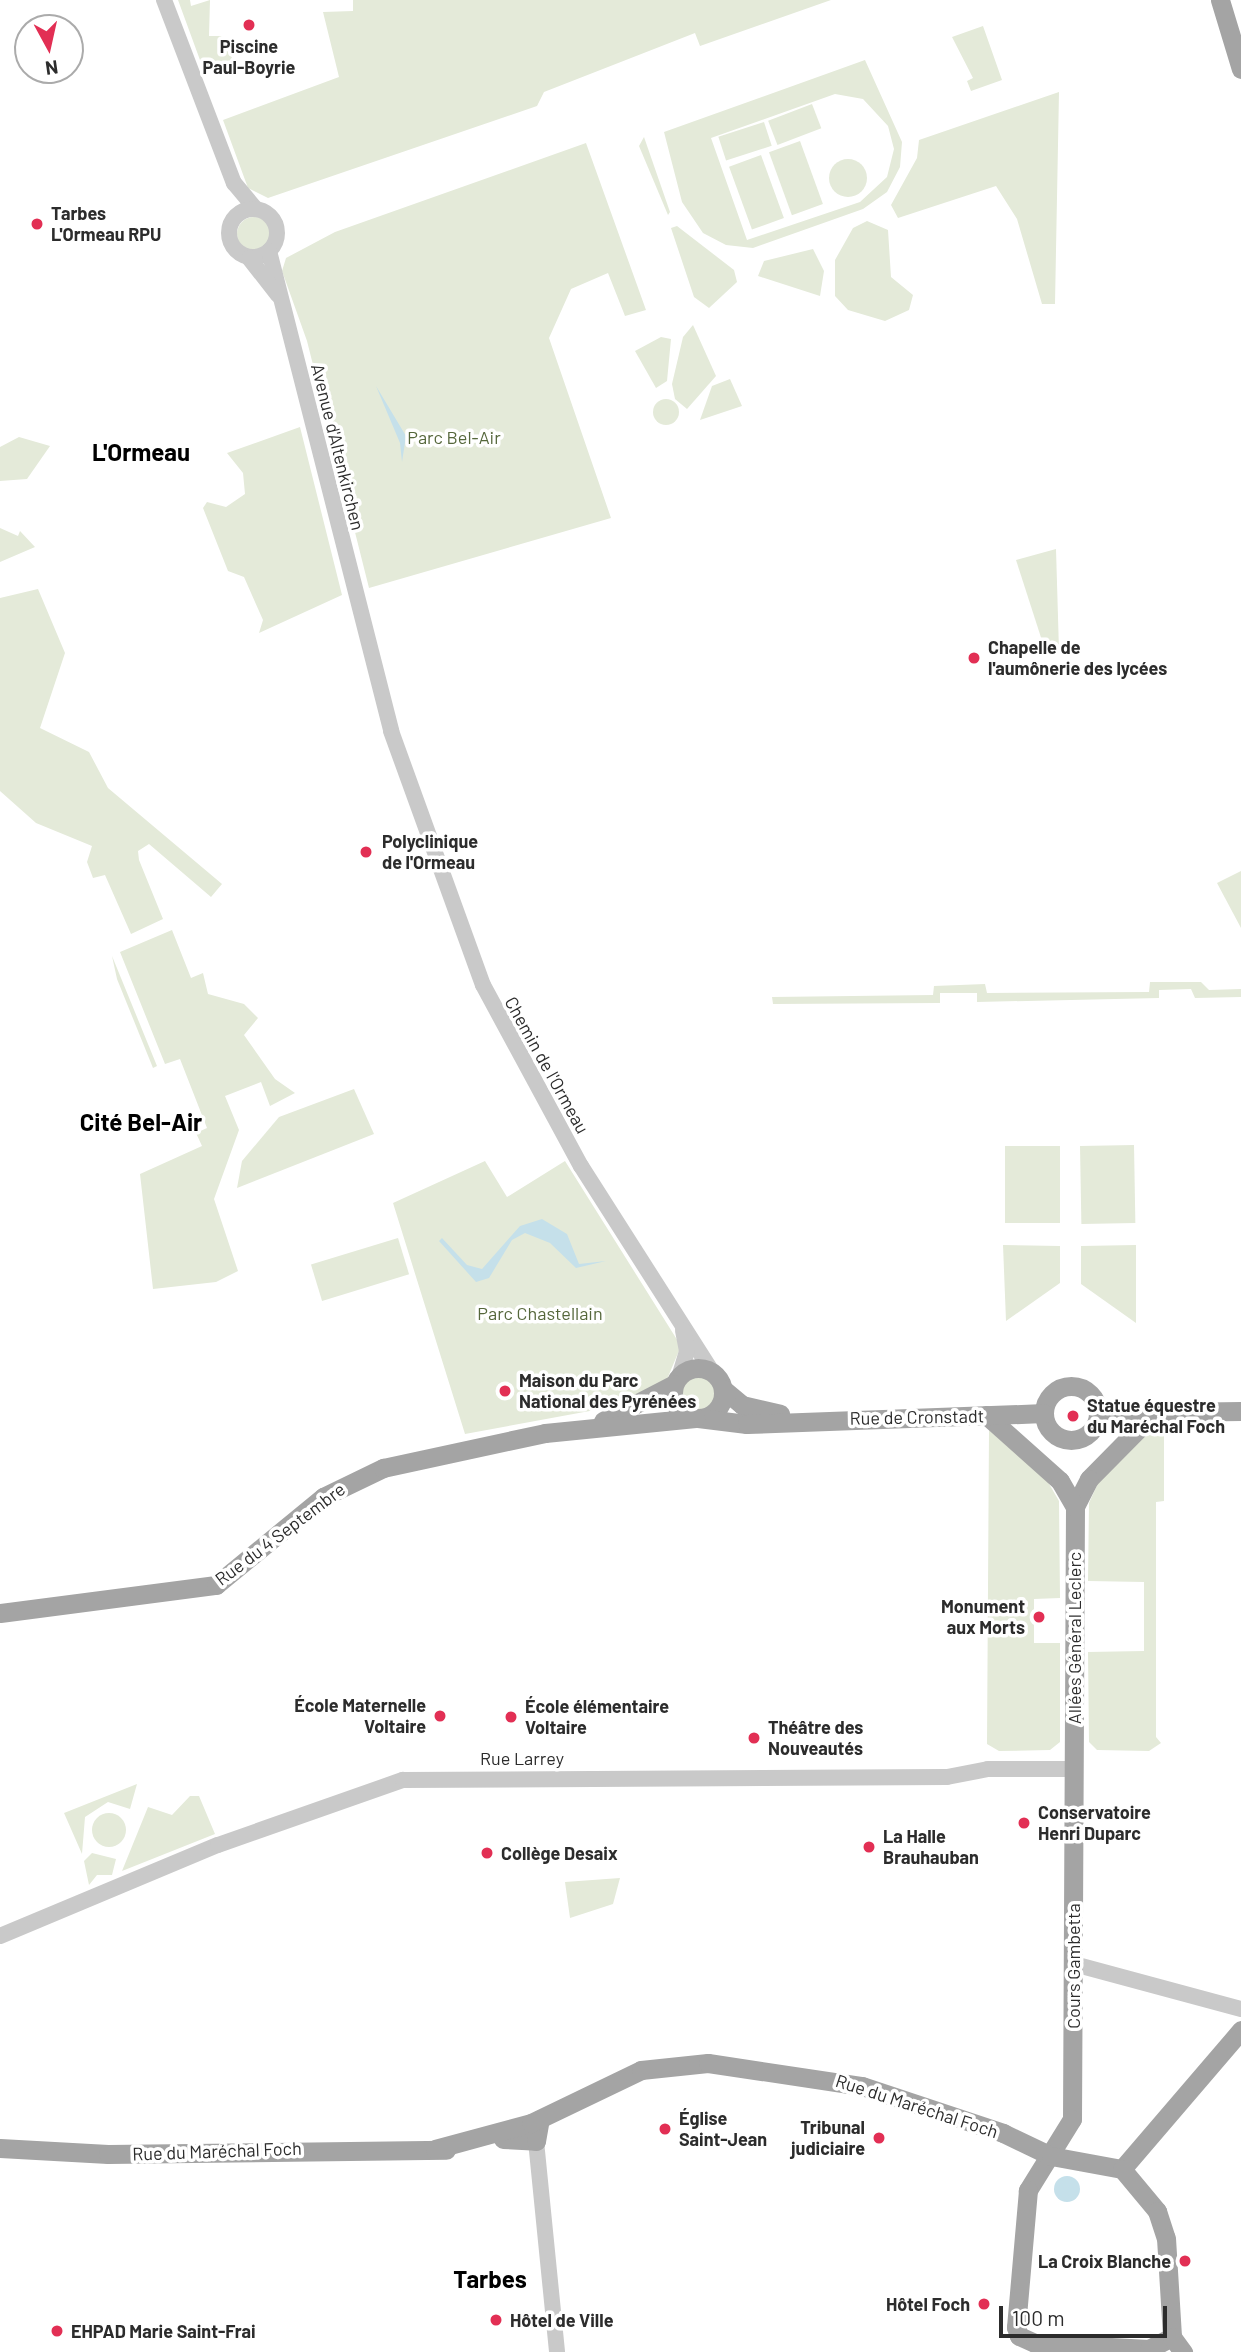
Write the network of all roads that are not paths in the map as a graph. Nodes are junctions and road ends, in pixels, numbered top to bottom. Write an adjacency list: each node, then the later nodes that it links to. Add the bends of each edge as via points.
1 (164, 0): 4 (street)
2 (1220, 0): 3 (main road)
3 (1241, 69)
4 (234, 183): 5 (street); 6 (street)
5 (256, 209): 6 (street); 7 (street, via 276,226)
6 (234, 217): 8 (street, via 229,240)
7 (270, 251): 8 (street); 9 (street, Avenue d'Altenkirchen)
8 (249, 257): 9 (street, Avenue d'Altenkirchen)
9 (281, 300): 10 (street, Avenue d'Altenkirchen)
10 (359, 603): 11 (street, Chemin de l'Ormeau, via 391,731 504,1033)
11 (683, 1324): 12 (street, Chemin de l'Ormeau); 13 (street, Chemin de l'Ormeau, via 687,1351)
12 (712, 1371): 13 (main road, via 696,1367); 14 (main road)
13 (677, 1379): 20 (main road, via 676,1406); 22 (main road, Rue du 4 Septembre)
14 (723, 1390): 20 (main road, via 720,1406); 21 (main road, Rue de Cronstadt, via 741,1405)
15 (1241, 1411): 16 (main road)
16 (1155, 1412): 17 (main road); 23 (main road, Allées Général Leclerc)
17 (1108, 1413): 18 (main road, via 1076,1440 1050,1431); 18 (main road, via 1093,1397 1071,1386 1049,1397); 23 (main road)
18 (1038, 1414): 19 (main road, Rue de Cronstadt); 24 (main road, via 1026,1435)
19 (986, 1415): 21 (main road, Rue de Cronstadt); 24 (main road)
20 (696, 1418): 21 (main road, Rue de Cronstadt, via 710,1424); 22 (main road, Rue du 4 Septembre)
21 (790, 1419)
22 (597, 1424): 26 (main road, Rue du 4 Septembre, via 464,1447 349,1481 208,1588)
23 (1116, 1452): 25 (main road, Allées Général Leclerc, via 1089,1479)
24 (1033, 1457): 25 (main road, via 1060,1481)
25 (1075, 1507): 27 (main road, Allées Général Leclerc)
26 (0, 1613)
27 (1074, 1769): 28 (street, Rue Larrey, via 988,1769 947,1777 403,1780 218,1845); 29 (main road, Cours Gambetta)
28 (0, 1936)
29 (1074, 1964): 30 (street); 36 (main road, Cours Gambetta, via 1073,2119)
30 (1241, 2009)
31 (1241, 2030): 37 (main road)
32 (540, 2119): 33 (main road); 35 (main road, Rue du Maréchal Foch); 36 (main road, Rue du Maréchal Foch, via 641,2070 674,2064 758,2066 862,2085 1003,2133)
33 (536, 2141): 35 (main road, Rue du Maréchal Foch, via 519,2135); 40 (street)
34 (0, 2148): 35 (main road, Rue du Maréchal Foch, via 108,2154)
35 (435, 2149)
36 (1051, 2156): 37 (main road, Rue du Maréchal Foch); 39 (main road, Cours Gambetta, via 1028,2190 1019,2336 1035,2343)
37 (1122, 2169): 38 (main road, via 1157,2211 1166,2238)
38 (1178, 2344): 39 (main road)
39 (1149, 2350)
40 (557, 2352)

